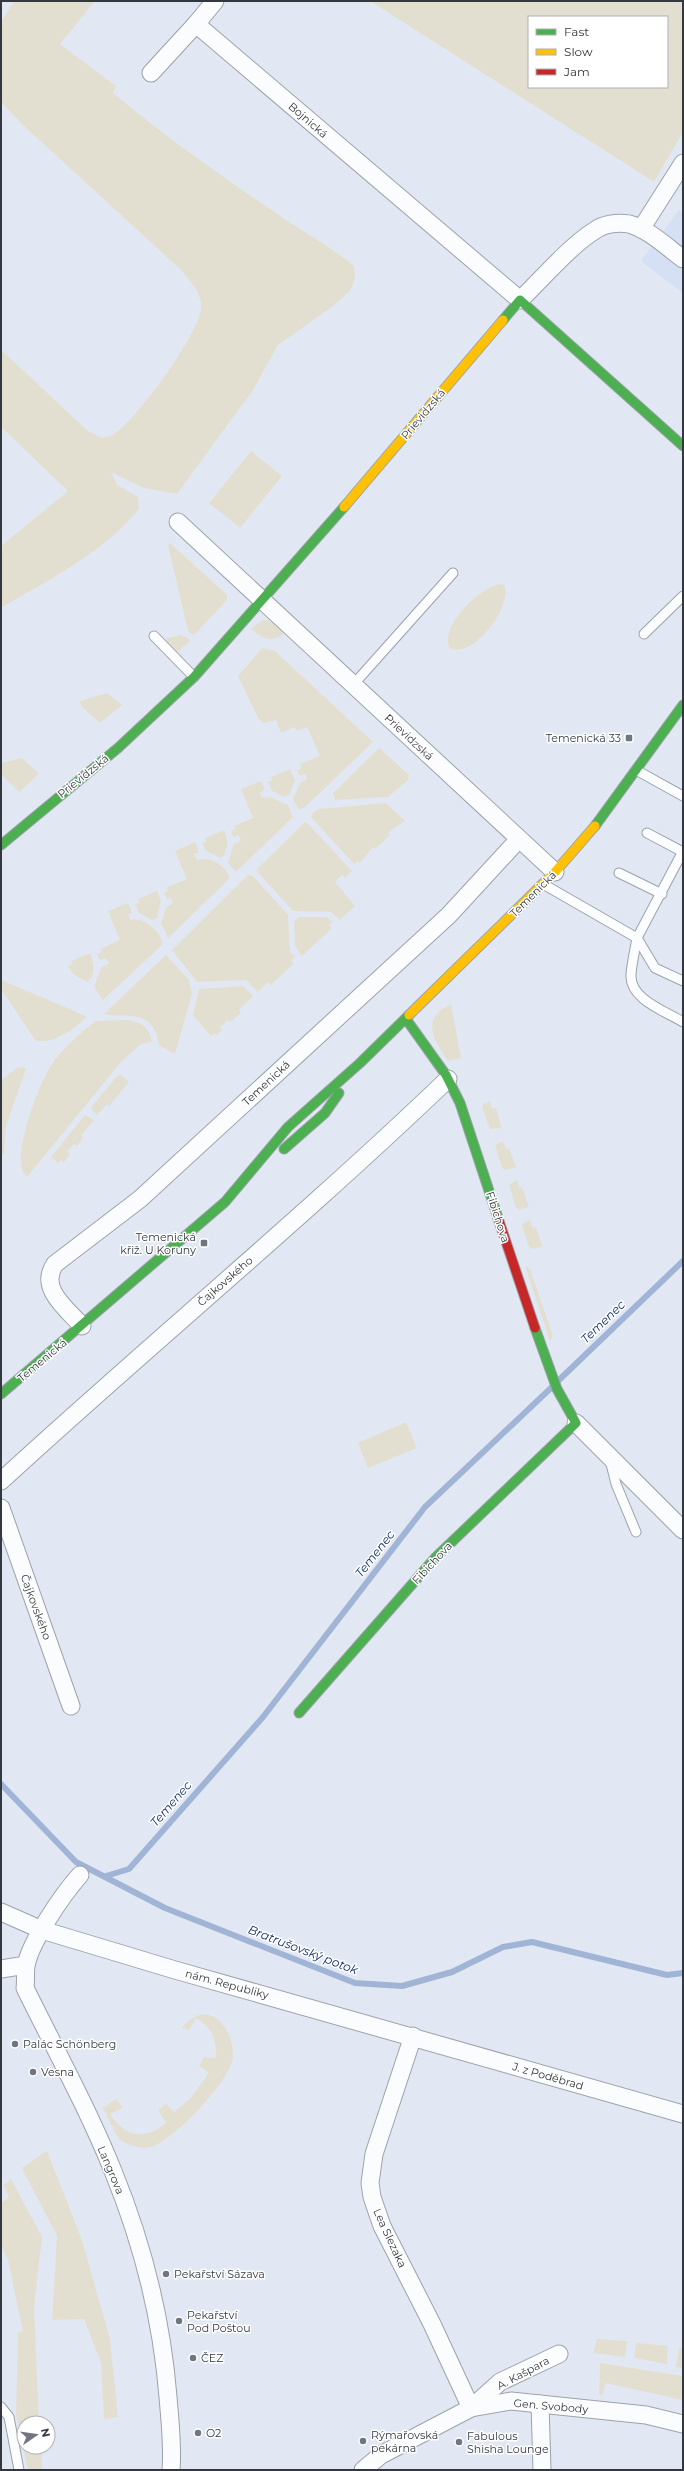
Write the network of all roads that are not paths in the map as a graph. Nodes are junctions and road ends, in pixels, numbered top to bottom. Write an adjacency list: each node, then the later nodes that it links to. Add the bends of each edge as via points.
1 (215, 1): 2 (street)
2 (196, 24): 3 (street); 7 (street, Bojnická)
3 (151, 74)
4 (683, 163): 5 (street)
5 (641, 229): 6 (street, Prievidzská); 7 (street, Prievidzská, via 618,223 594,230)
6 (683, 259)
7 (520, 300): 8 (street); 12 (street, Prievidzská)
8 (683, 446)
9 (178, 522): 12 (street, Prievidzská)
10 (453, 573): 16 (lane)
11 (683, 596): 13 (lane)
12 (264, 601): 15 (street, Prievidzská); 16 (street, Prievidzská)
13 (644, 634)
14 (154, 636): 15 (lane)
15 (194, 677): 22 (street, Prievidzská, via 123,743)
16 (353, 685): 21 (street, Prievidzská)
17 (683, 704): 18 (street, Temenická)
18 (636, 770): 19 (lane); 24 (street, Temenická, via 602,817)
19 (683, 796)
20 (646, 833): 23 (lane)
21 (519, 839): 24 (street, Prievidzská); 35 (street, Temenická, via 449,915 158,1183 55,1264 49,1280 52,1291)
22 (1, 845)
23 (683, 851): 27 (lane)
24 (555, 872): 26 (street, Temenická)
25 (619, 872): 27 (lane)
26 (543, 884): 28 (lane); 30 (street, Temenická)
27 (662, 894): 28 (lane)
28 (637, 938): 29 (lane, via 655,968); 31 (lane, via 631,975 633,988 640,997)
29 (683, 981)
30 (406, 1019): 32 (street, Temenická); 33 (street, Fibichova)
31 (683, 1022)
32 (360, 1063): 34 (street, Temenická, via 288,1127); 34 (street, Temenická, via 317,1121 296,1140)
33 (448, 1079): 37 (street, Fibichova, via 460,1104 552,1377); 39 (street, Čajkovského, via 333,1188 124,1369)
34 (247, 1175): 35 (street, Temenická, via 225,1202)
35 (82, 1326): 36 (street, Temenická)
36 (1, 1394)
37 (576, 1423): 38 (street, Fibichova); 44 (street, Fibichova, via 436,1557)
38 (610, 1457): 41 (street, Fibichova); 42 (lane, via 616,1484)
39 (1, 1481)
40 (1, 1508): 43 (street, Čajkovského)
41 (683, 1530)
42 (636, 1532)
43 (71, 1706)
44 (299, 1713)
45 (80, 1875): 47 (street, Langrova, via 63,1894)
46 (1, 1912): 47 (street)
47 (42, 1930): 48 (street, Langrova); 50 (street, nám. Republiky, via 174,1970)
48 (26, 1965): 49 (street); 58 (street, Langrova, via 25,1988 113,2171 150,2287 165,2366)
49 (1, 1970)
50 (413, 2036): 51 (street, J. z Poděbrad); 55 (street, Lea Slezaka, via 374,2154 370,2183 372,2197 382,2226)
51 (683, 2114)
52 (559, 2354): 55 (street, A. Kašpara, via 500,2382)
53 (540, 2404): 55 (street, Gen. Svobody, via 511,2401); 56 (street, Gen. Svobody, via 646,2415); 60 (street)
54 (1, 2408): 57 (lane, via 9,2417)
55 (471, 2408): 59 (street, Gen. Svobody, via 381,2455)
56 (683, 2424)
57 (19, 2470)
58 (171, 2470)
59 (363, 2470)
60 (542, 2470)

